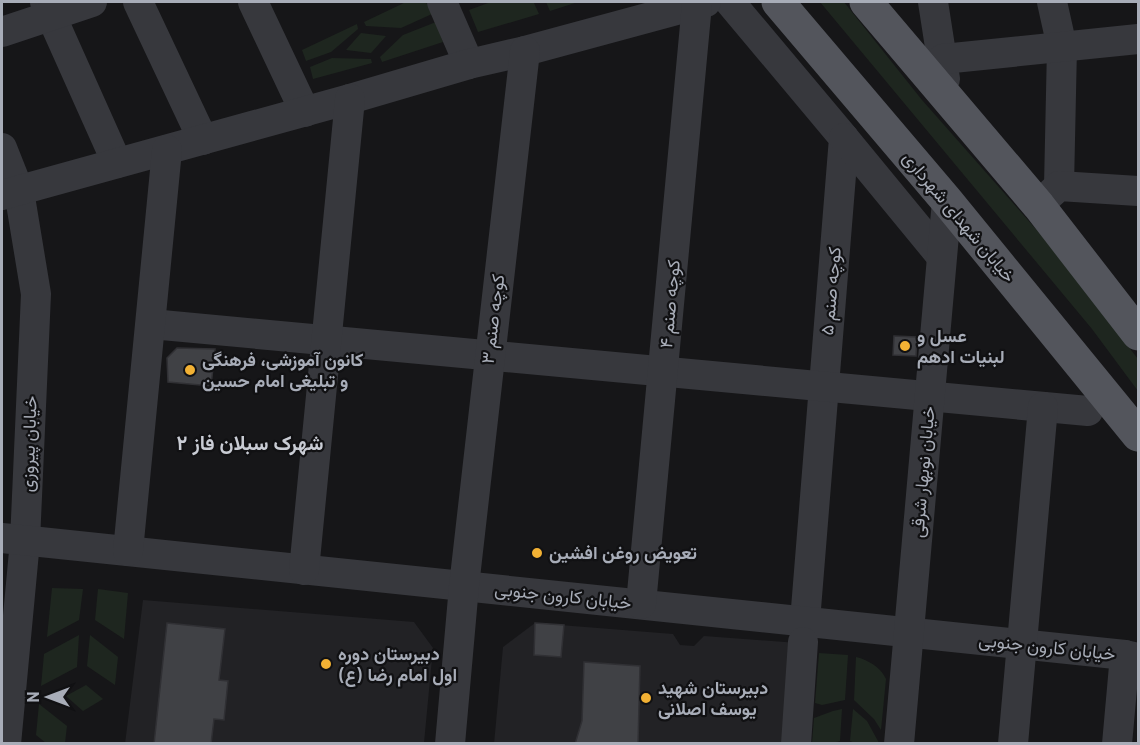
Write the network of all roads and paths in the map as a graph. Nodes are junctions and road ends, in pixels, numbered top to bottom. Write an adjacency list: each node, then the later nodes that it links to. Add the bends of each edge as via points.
1 (92, 2): 11 (street)
2 (138, 2): 23 (street)
3 (253, 2): 21 (street)
4 (442, 2): 18 (street)
5 (730, 2): 22 (street)
6 (778, 2): 30 (main road, خیابان شهدای شهرداری)
7 (866, 2): 19 (main road)
8 (933, 2): 17 (street)
9 (1052, 2): 15 (street)
10 (701, 3): 12 (street); 36 (street, کوچه صنم ۴)
11 (48, 8): 13 (street); 26 (street)
12 (630, 12): 16 (street)
13 (2, 32)
14 (1138, 39): 15 (street)
15 (1062, 47): 17 (street); 29 (street)
16 (525, 51): 18 (street); 35 (street, کوچه صنم ۳)
17 (943, 59): 19 (street)
18 (469, 64): 20 (street)
19 (948, 96): 29 (main road)
20 (350, 99): 21 (street); 34 (street)
21 (304, 112): 23 (street)
22 (844, 138): 31 (street); 37 (street, کوچه صنم ۵)
23 (203, 140): 25 (street)
24 (2, 147): 28 (street, خیابان پیروزی)
25 (168, 150): 26 (street); 32 (street)
26 (117, 164): 28 (street)
27 (1138, 191): 29 (street)
28 (10, 193): 42 (street, خیابان پیروزی, via 36,294)
29 (1049, 196): 33 (main road)
30 (946, 201): 31 (street, خیابان نوبهار شرقی); 41 (main road, خیابان شهدای شهرداری)
31 (941, 256): 38 (street, خیابان نوبهار شرقی)
32 (151, 324): 34 (street); 43 (street)
33 (1138, 334)
34 (327, 340): 35 (street); 44 (street)
35 (489, 356): 36 (street); 45 (street, کوچه صنم ۳)
36 (664, 371): 37 (street); 46 (street, کوچه صنم ۴)
37 (823, 385): 38 (street); 47 (street, کوچه صنم ۵)
38 (930, 396): 39 (street); 48 (street, خیابان نوبهار شرقی)
39 (1043, 406): 40 (street); 49 (street)
40 (1088, 411)
41 (1138, 435)
42 (13, 539): 43 (street, خیابان کارون جنوبی); 51 (street, خیابان پیروزی)
43 (128, 551): 44 (street, خیابان کارون جنوبی)
44 (304, 570): 45 (street, خیابان کارون جنوبی)
45 (464, 586): 46 (street, خیابان کارون جنوبی); 52 (street, کوچه صنم ۳)
46 (641, 604): 47 (street, خیابان کارون جنوبی)
47 (804, 632): 48 (street, خیابان کارون جنوبی); 53 (street, کوچه صنم ۵)
48 (909, 632): 49 (street, خیابان کارون جنوبی); 54 (street, خیابان نوبهار شرقی)
49 (1022, 644): 50 (street, خیابان کارون جنوبی); 55 (street)
50 (1134, 654): 56 (street)
51 (6, 744)
52 (450, 744)
53 (796, 744)
54 (899, 744)
55 (1013, 744)
56 (1117, 744)

